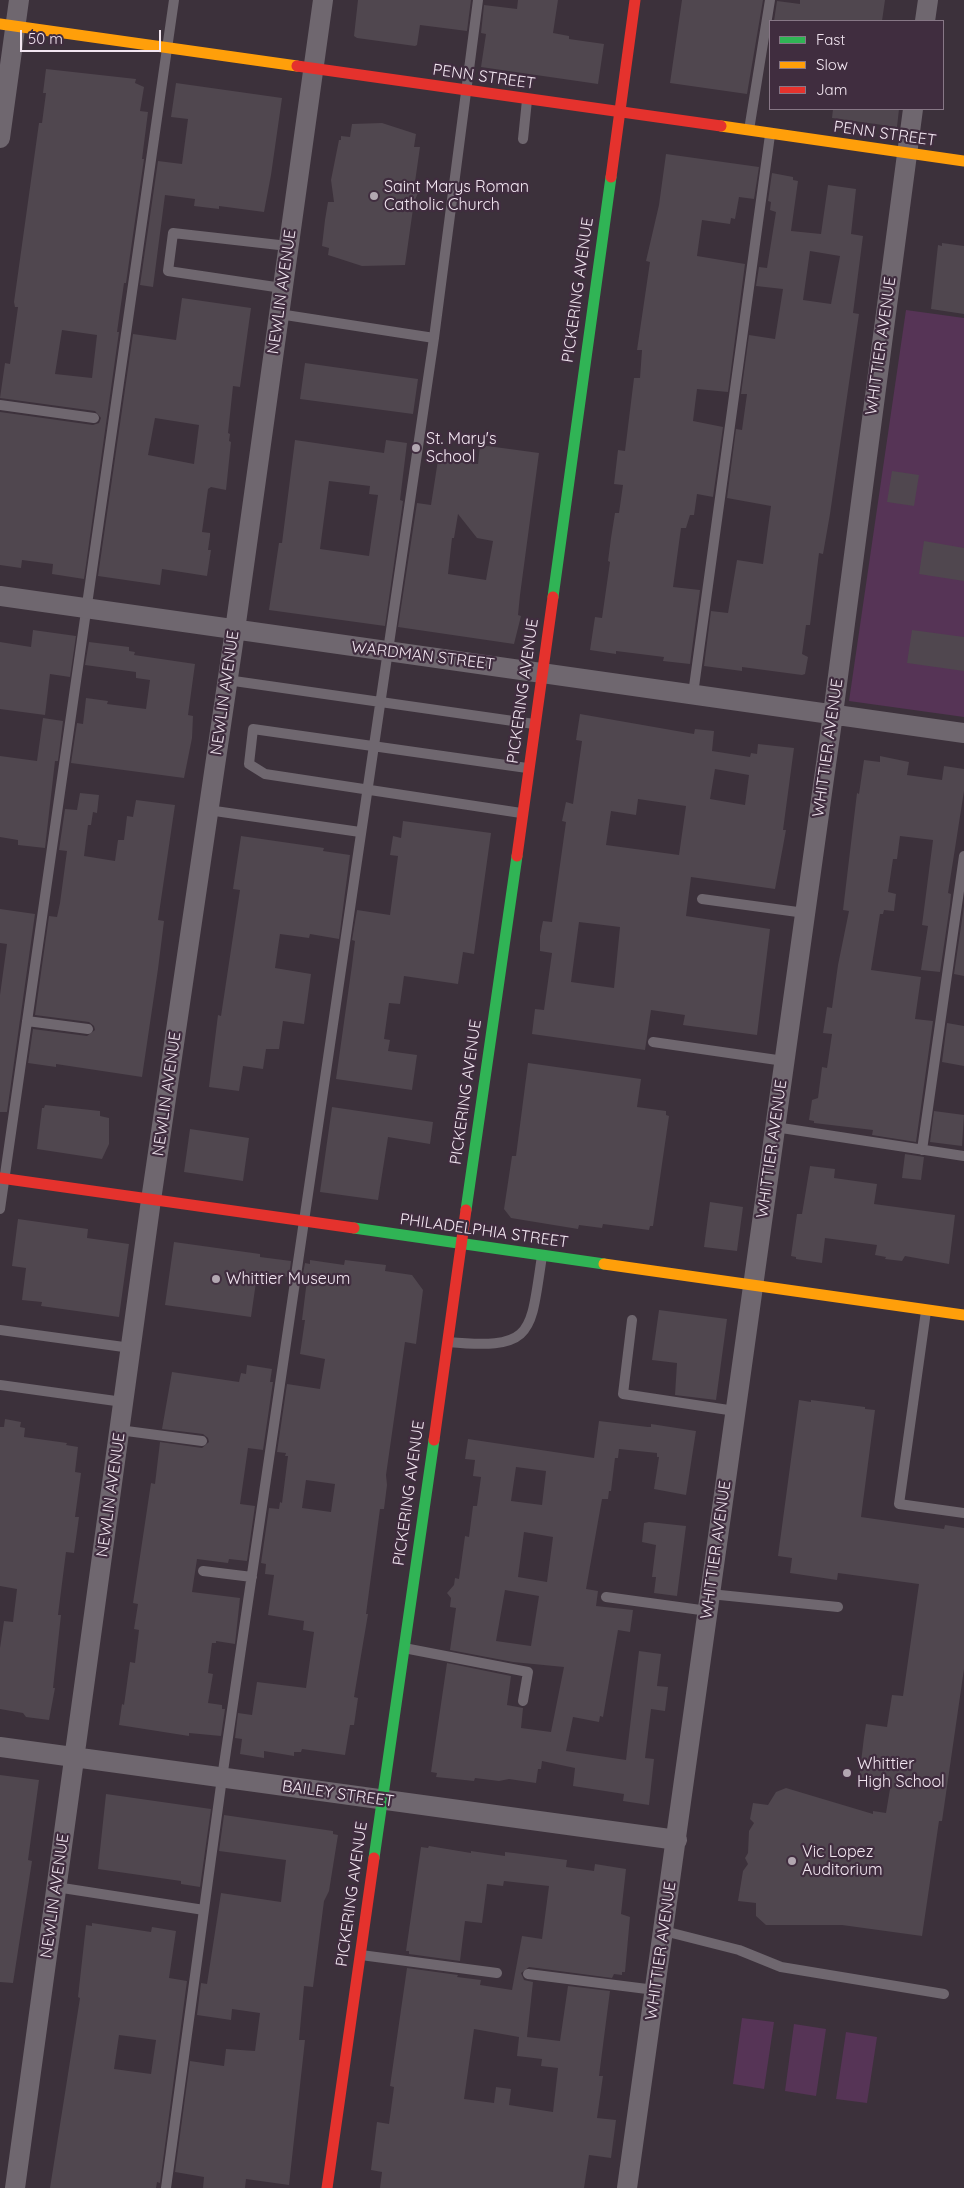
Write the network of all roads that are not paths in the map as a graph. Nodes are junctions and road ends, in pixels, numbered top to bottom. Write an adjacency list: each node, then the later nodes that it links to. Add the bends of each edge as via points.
1 (19, 0): 9 (street)
2 (174, 0): 10 (lane)
3 (323, 0): 11 (street, NEWLIN AVENUE)
4 (478, 0): 12 (lane)
5 (635, 0): 15 (street, PICKERING AVENUE)
6 (770, 0): 16 (lane)
7 (928, 0): 8 (street)
8 (925, 20)
9 (8, 25): 10 (street, PENN STREET); 18 (street)
10 (167, 48): 11 (street, PENN STREET); 29 (lane)
11 (313, 68): 12 (street, PENN STREET); 22 (street, NEWLIN AVENUE)
12 (465, 90): 13 (street, PENN STREET); 25 (lane)
13 (527, 99): 15 (street, PENN STREET); 19 (lane)
14 (913, 110): 20 (street, WHITTIER AVENUE)
15 (619, 112): 16 (street, PENN STREET); 32 (street, PICKERING AVENUE)
16 (749, 131): 17 (street, PENN STREET)
17 (770, 134): 20 (street, PENN STREET); 34 (lane)
18 (0, 138)
19 (523, 139)
20 (907, 153): 21 (street, PENN STREET); 36 (street, WHITTIER AVENUE)
21 (964, 161)
22 (288, 246): 23 (street, NEWLIN AVENUE); 23 (lane, via 173,233 168,271)
23 (282, 288): 24 (street, NEWLIN AVENUE)
24 (278, 314): 25 (lane); 30 (street, NEWLIN AVENUE)
25 (434, 338): 31 (lane)
26 (0, 405): 27 (lane)
27 (94, 418)
28 (0, 596): 29 (street, WARDMAN STREET)
29 (88, 609): 30 (street, WARDMAN STREET); 48 (lane)
30 (235, 630): 31 (street, WARDMAN STREET); 33 (street, NEWLIN AVENUE)
31 (387, 652): 32 (street, WARDMAN STREET); 35 (lane)
32 (543, 672): 34 (street, WARDMAN STREET); 37 (street, PICKERING AVENUE)
33 (227, 680): 35 (lane); 42 (street, NEWLIN AVENUE)
34 (692, 694): 36 (street, WARDMAN STREET)
35 (378, 703): 37 (lane); 39 (lane)
36 (833, 714): 38 (street, WARDMAN STREET); 47 (street, WHITTIER AVENUE)
37 (535, 724): 40 (street, PICKERING AVENUE)
38 (964, 733)
39 (372, 745): 40 (lane); 41 (lane); 41 (lane, via 253,729 249,764 265,774)
40 (529, 769): 43 (street, PICKERING AVENUE)
41 (366, 788): 43 (lane); 44 (lane)
42 (208, 810): 44 (lane); 56 (street, NEWLIN AVENUE)
43 (522, 813): 59 (street, PICKERING AVENUE)
44 (360, 832): 58 (lane)
45 (964, 856): 53 (lane)
46 (702, 899): 47 (lane)
47 (805, 913): 51 (street, WHITTIER AVENUE)
48 (27, 1021): 49 (lane); 55 (lane)
49 (88, 1029)
50 (653, 1042): 51 (lane)
51 (784, 1060): 52 (street, WHITTIER AVENUE)
52 (775, 1127): 53 (lane); 61 (street, WHITTIER AVENUE)
53 (922, 1150): 54 (lane)
54 (964, 1156)
55 (2, 1179): 56 (street, PHILADELPHIA STREET); 57 (lane)
56 (151, 1200): 58 (street, PHILADELPHIA STREET); 67 (street, NEWLIN AVENUE)
57 (0, 1210)
58 (303, 1222): 59 (street, PHILADELPHIA STREET); 75 (lane)
59 (460, 1244): 60 (street, PHILADELPHIA STREET); 66 (street, PICKERING AVENUE)
60 (542, 1256): 61 (street, PHILADELPHIA STREET); 66 (lane, via 528,1327 498,1344)
61 (753, 1285): 62 (street, PHILADELPHIA STREET); 70 (street, WHITTIER AVENUE)
62 (926, 1310): 63 (street, PHILADELPHIA STREET); 73 (lane, via 899,1504)
63 (964, 1316)
64 (632, 1320): 70 (lane, via 623,1394)
65 (0, 1330): 67 (lane)
66 (446, 1342): 79 (street, PICKERING AVENUE)
67 (131, 1348): 69 (street, NEWLIN AVENUE)
68 (0, 1384): 69 (lane)
69 (123, 1402): 71 (street, NEWLIN AVENUE)
70 (735, 1411): 77 (street, WHITTIER AVENUE)
71 (119, 1430): 72 (lane); 82 (street, NEWLIN AVENUE)
72 (202, 1441)
73 (964, 1513)
74 (202, 1571): 75 (lane)
75 (252, 1577): 83 (lane)
76 (606, 1596): 77 (lane)
77 (709, 1603): 78 (lane); 85 (street, WHITTIER AVENUE)
78 (838, 1607)
79 (403, 1648): 80 (lane, via 528,1672); 84 (street, PICKERING AVENUE)
80 (523, 1701)
81 (0, 1746): 82 (street, BAILEY STREET)
82 (75, 1758): 83 (street, BAILEY STREET); 86 (street, NEWLIN AVENUE)
83 (222, 1778): 84 (street, BAILEY STREET); 87 (lane)
84 (381, 1800): 85 (street, BAILEY STREET); 89 (street, PICKERING AVENUE)
85 (677, 1840): 88 (street, WHITTIER AVENUE)
86 (56, 1887): 87 (lane); 94 (street, NEWLIN AVENUE)
87 (204, 1910): 95 (lane)
88 (664, 1931): 92 (street, WHITTIER AVENUE); 93 (lane, via 739,1950 782,1967)
89 (360, 1955): 90 (lane); 96 (street, PICKERING AVENUE)
90 (497, 1974)
91 (528, 1974): 92 (lane)
92 (655, 1990): 97 (street, WHITTIER AVENUE)
93 (944, 1994)
94 (14, 2188)
95 (166, 2188)
96 (327, 2188)
97 (626, 2188)

